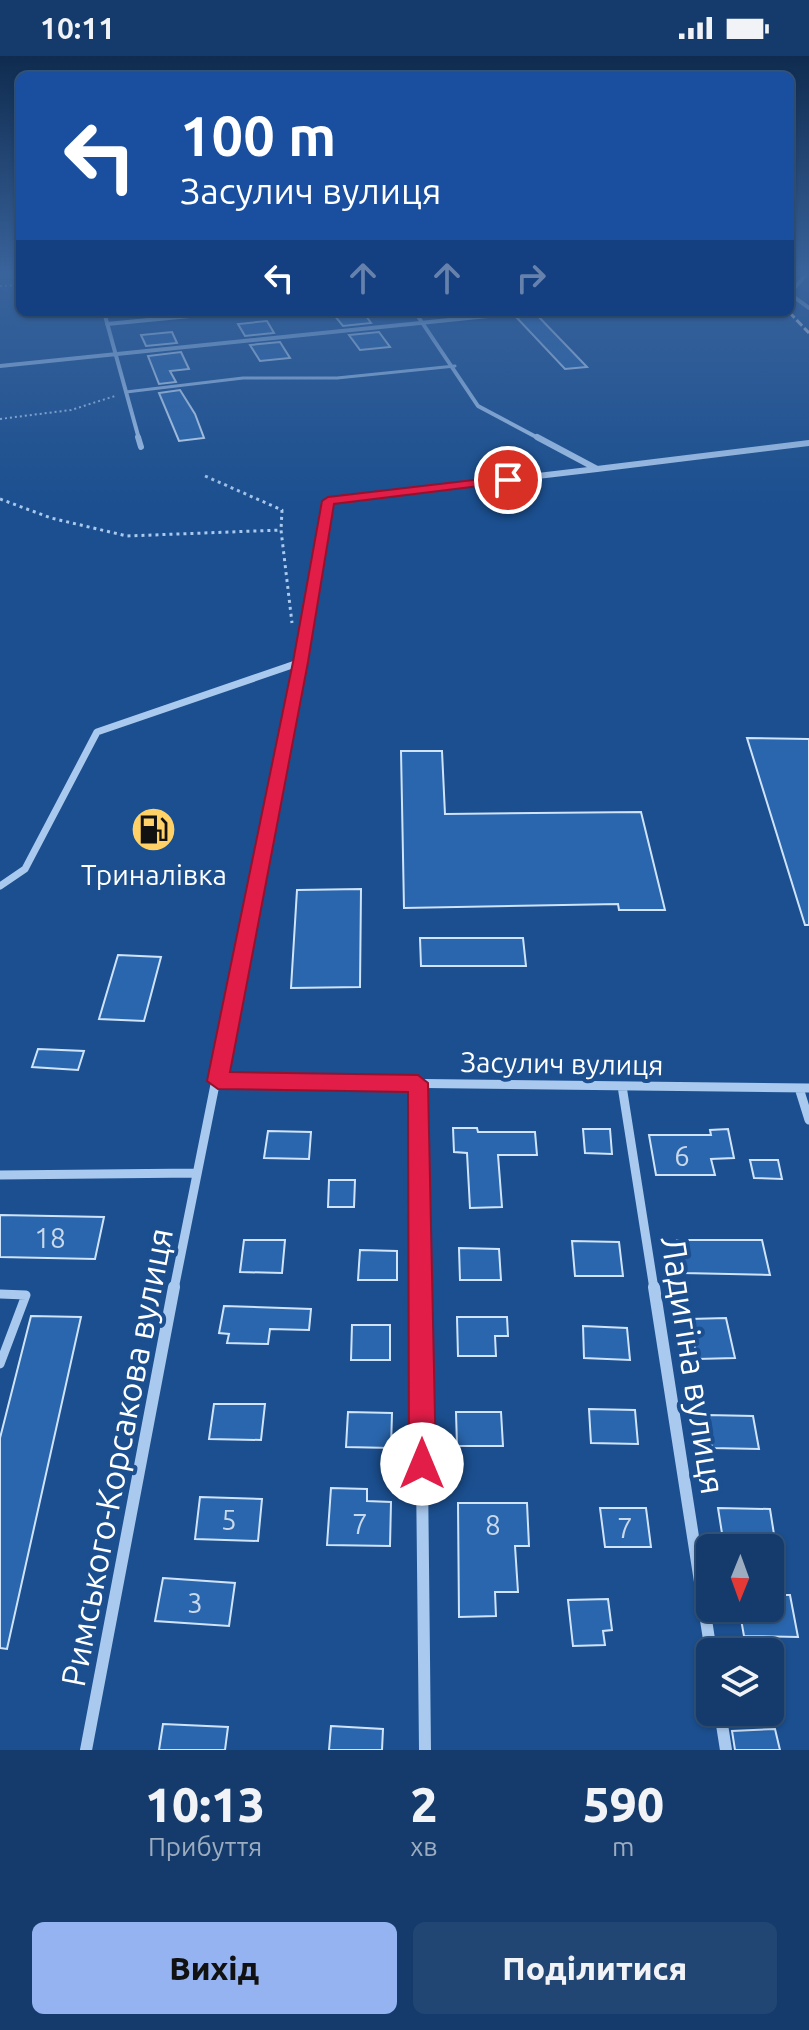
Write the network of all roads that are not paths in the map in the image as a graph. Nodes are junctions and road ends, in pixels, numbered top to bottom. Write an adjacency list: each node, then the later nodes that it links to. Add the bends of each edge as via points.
1 (114, 350): 4 (street)
2 (169, 350): 4 (street)
3 (444, 350): 6 (street)
4 (115, 356): 5 (street); 7 (street)
5 (0, 366)
6 (455, 366): 7 (lane, via 337,378 243,378); 10 (street, via 478,406)
7 (126, 392): 9 (street)
8 (809, 443): 10 (street)
9 (141, 447)
10 (597, 469): 11 (street, Римського-Корсакова вулиця, via 328,501)
11 (301, 662): 12 (street, via 97,732 25,869); 13 (street, Римського-Корсакова вулиця)
12 (0, 886)
13 (218, 1081): 14 (street, Засулич вулиця); 18 (street, Римського-Корсакова вулиця)
14 (418, 1083): 15 (street, Засулич вулиця); 25 (street)
15 (622, 1086): 16 (street, Засулич вулиця); 22 (street, Ладигіна вулиця)
16 (804, 1088): 17 (street)
17 (809, 1120)
18 (196, 1173): 19 (street); 24 (street, Римського-Корсакова вулиця)
19 (0, 1175)
20 (0, 1294): 21 (lane, via 26,1295)
21 (0, 1364)
22 (709, 1638)
23 (722, 1726): 26 (street)
24 (86, 1750)
25 (425, 1750)
26 (726, 1750)

